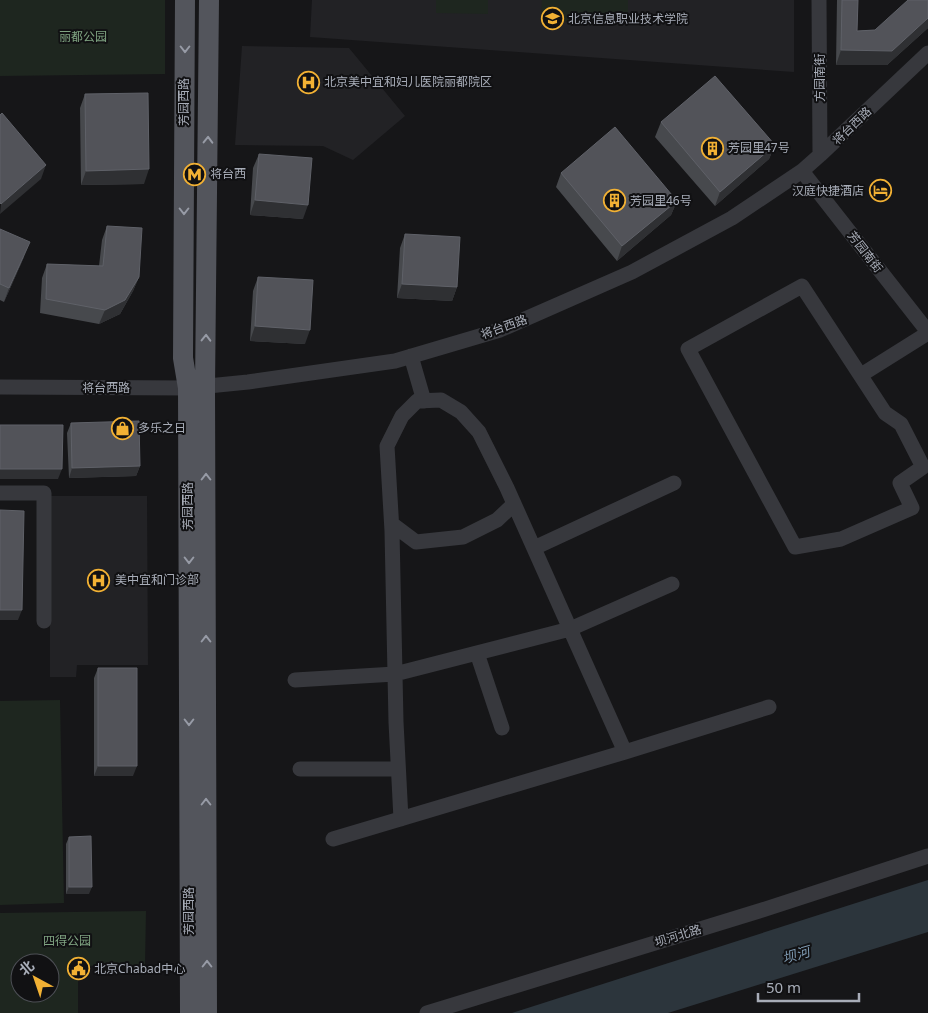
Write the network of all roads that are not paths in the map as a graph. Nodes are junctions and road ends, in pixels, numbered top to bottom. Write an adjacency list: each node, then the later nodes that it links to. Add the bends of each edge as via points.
1 (185, 0): 11 (main road, 芳园西路, one-way to 11, via 183,358)
2 (209, 0): 11 (main road, 芳园西路, one-way to 2)
3 (819, 0): 5 (street, 方园南街)
4 (928, 52): 5 (street, 将台西路)
5 (820, 155): 6 (street, 将台西路)
6 (802, 171): 7 (street, 芳园南街); 8 (street, 将台西路, via 732,218 632,272 500,330)
7 (928, 332): 9 (street)
8 (411, 356): 11 (street, 将台西路); 12 (street)
9 (861, 375): 9 (street, via 802,286 688,349 795,547 841,539 912,508 900,483 924,467 900,424 886,413)
10 (0, 387): 11 (street, 将台西路)
11 (197, 388): 32 (main road, 芳园西路, one-way to 32); 33 (main road, 芳园西路, one-way to 11)
12 (424, 401): 15 (street, via 441,400 462,412 479,432); 16 (street, via 417,401 402,416 387,446)
13 (674, 483): 17 (street)
14 (0, 493): 19 (street, via 44,493)
15 (514, 504): 16 (street, via 497,520 463,537 416,542); 17 (street)
16 (392, 524): 22 (street)
17 (534, 548): 20 (street)
18 (672, 584): 20 (street)
19 (44, 621)
20 (570, 629): 21 (street); 26 (street)
21 (477, 653): 22 (street); 25 (street)
22 (395, 674): 23 (street); 28 (street)
23 (295, 680)
24 (770, 707): 26 (street)
25 (502, 728)
26 (625, 752): 29 (street)
27 (300, 768): 28 (street)
28 (398, 769): 29 (street)
29 (401, 819): 30 (street)
30 (333, 839)
31 (928, 856): 34 (street, 坝河北路)
32 (190, 1013)
33 (207, 1013)
34 (427, 1013)

